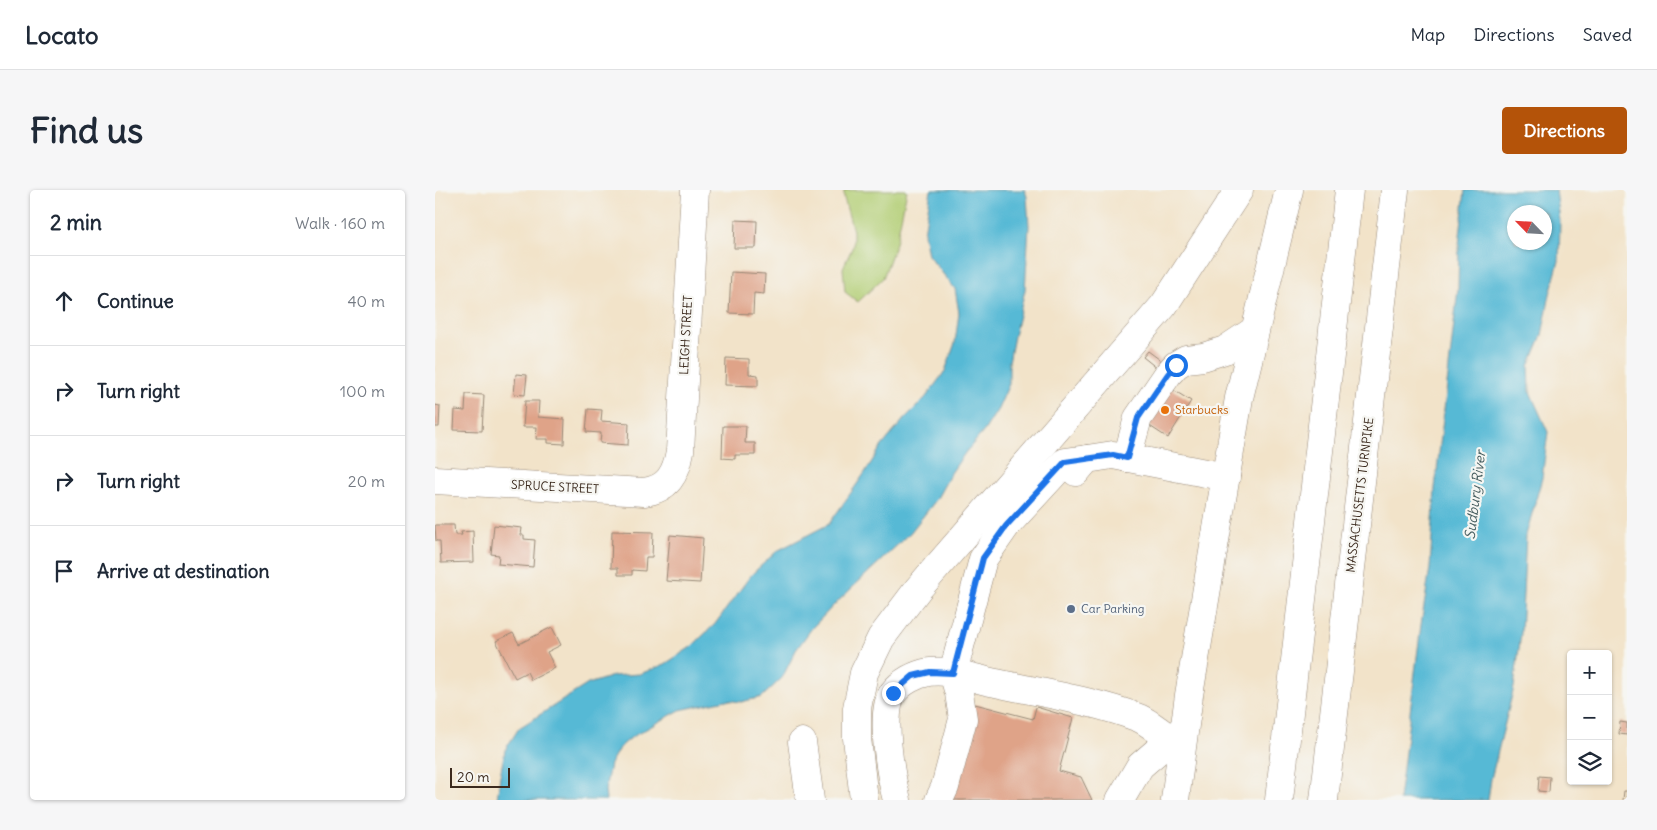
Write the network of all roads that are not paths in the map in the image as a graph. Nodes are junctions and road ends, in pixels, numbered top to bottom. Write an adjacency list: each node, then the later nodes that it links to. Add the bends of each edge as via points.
1 (695, 190): 9 (main road, LEIGH STREET, via 680,451)
2 (1239, 190): 18 (main road, via 1164,305 918,589 881,638 864,673 857,708)
3 (1289, 190): 6 (main road)
4 (1349, 190): 22 (main road)
5 (1395, 190): 23 (main road, MASSACHUSETTS TURNPIKE)
6 (1255, 330): 7 (main road, via 1225,350 1186,359 1176,365 1138,418); 10 (main road, via 1239,398)
7 (1127, 458): 8 (main road, via 1113,455); 10 (main road)
8 (1087, 459): 12 (main road); 13 (main road, via 1065,462 1006,526 983,558)
9 (670, 478): 11 (main road, SPRUCE STREET, via 654,491 644,492)
10 (1226, 478): 14 (main road)
11 (435, 480)
12 (1041, 510)
13 (953, 673): 14 (main road, via 1055,695 1141,719); 16 (main road, via 930,672 913,676 893,693 885,712); 19 (main road, via 963,719)
14 (1178, 734): 20 (main road, via 1140,766); 21 (main road)
15 (802, 742): 17 (main road)
16 (893, 799)
17 (809, 800)
18 (864, 800)
19 (939, 800)
20 (1120, 800)
21 (1175, 800)
22 (1279, 800)
23 (1324, 800)

